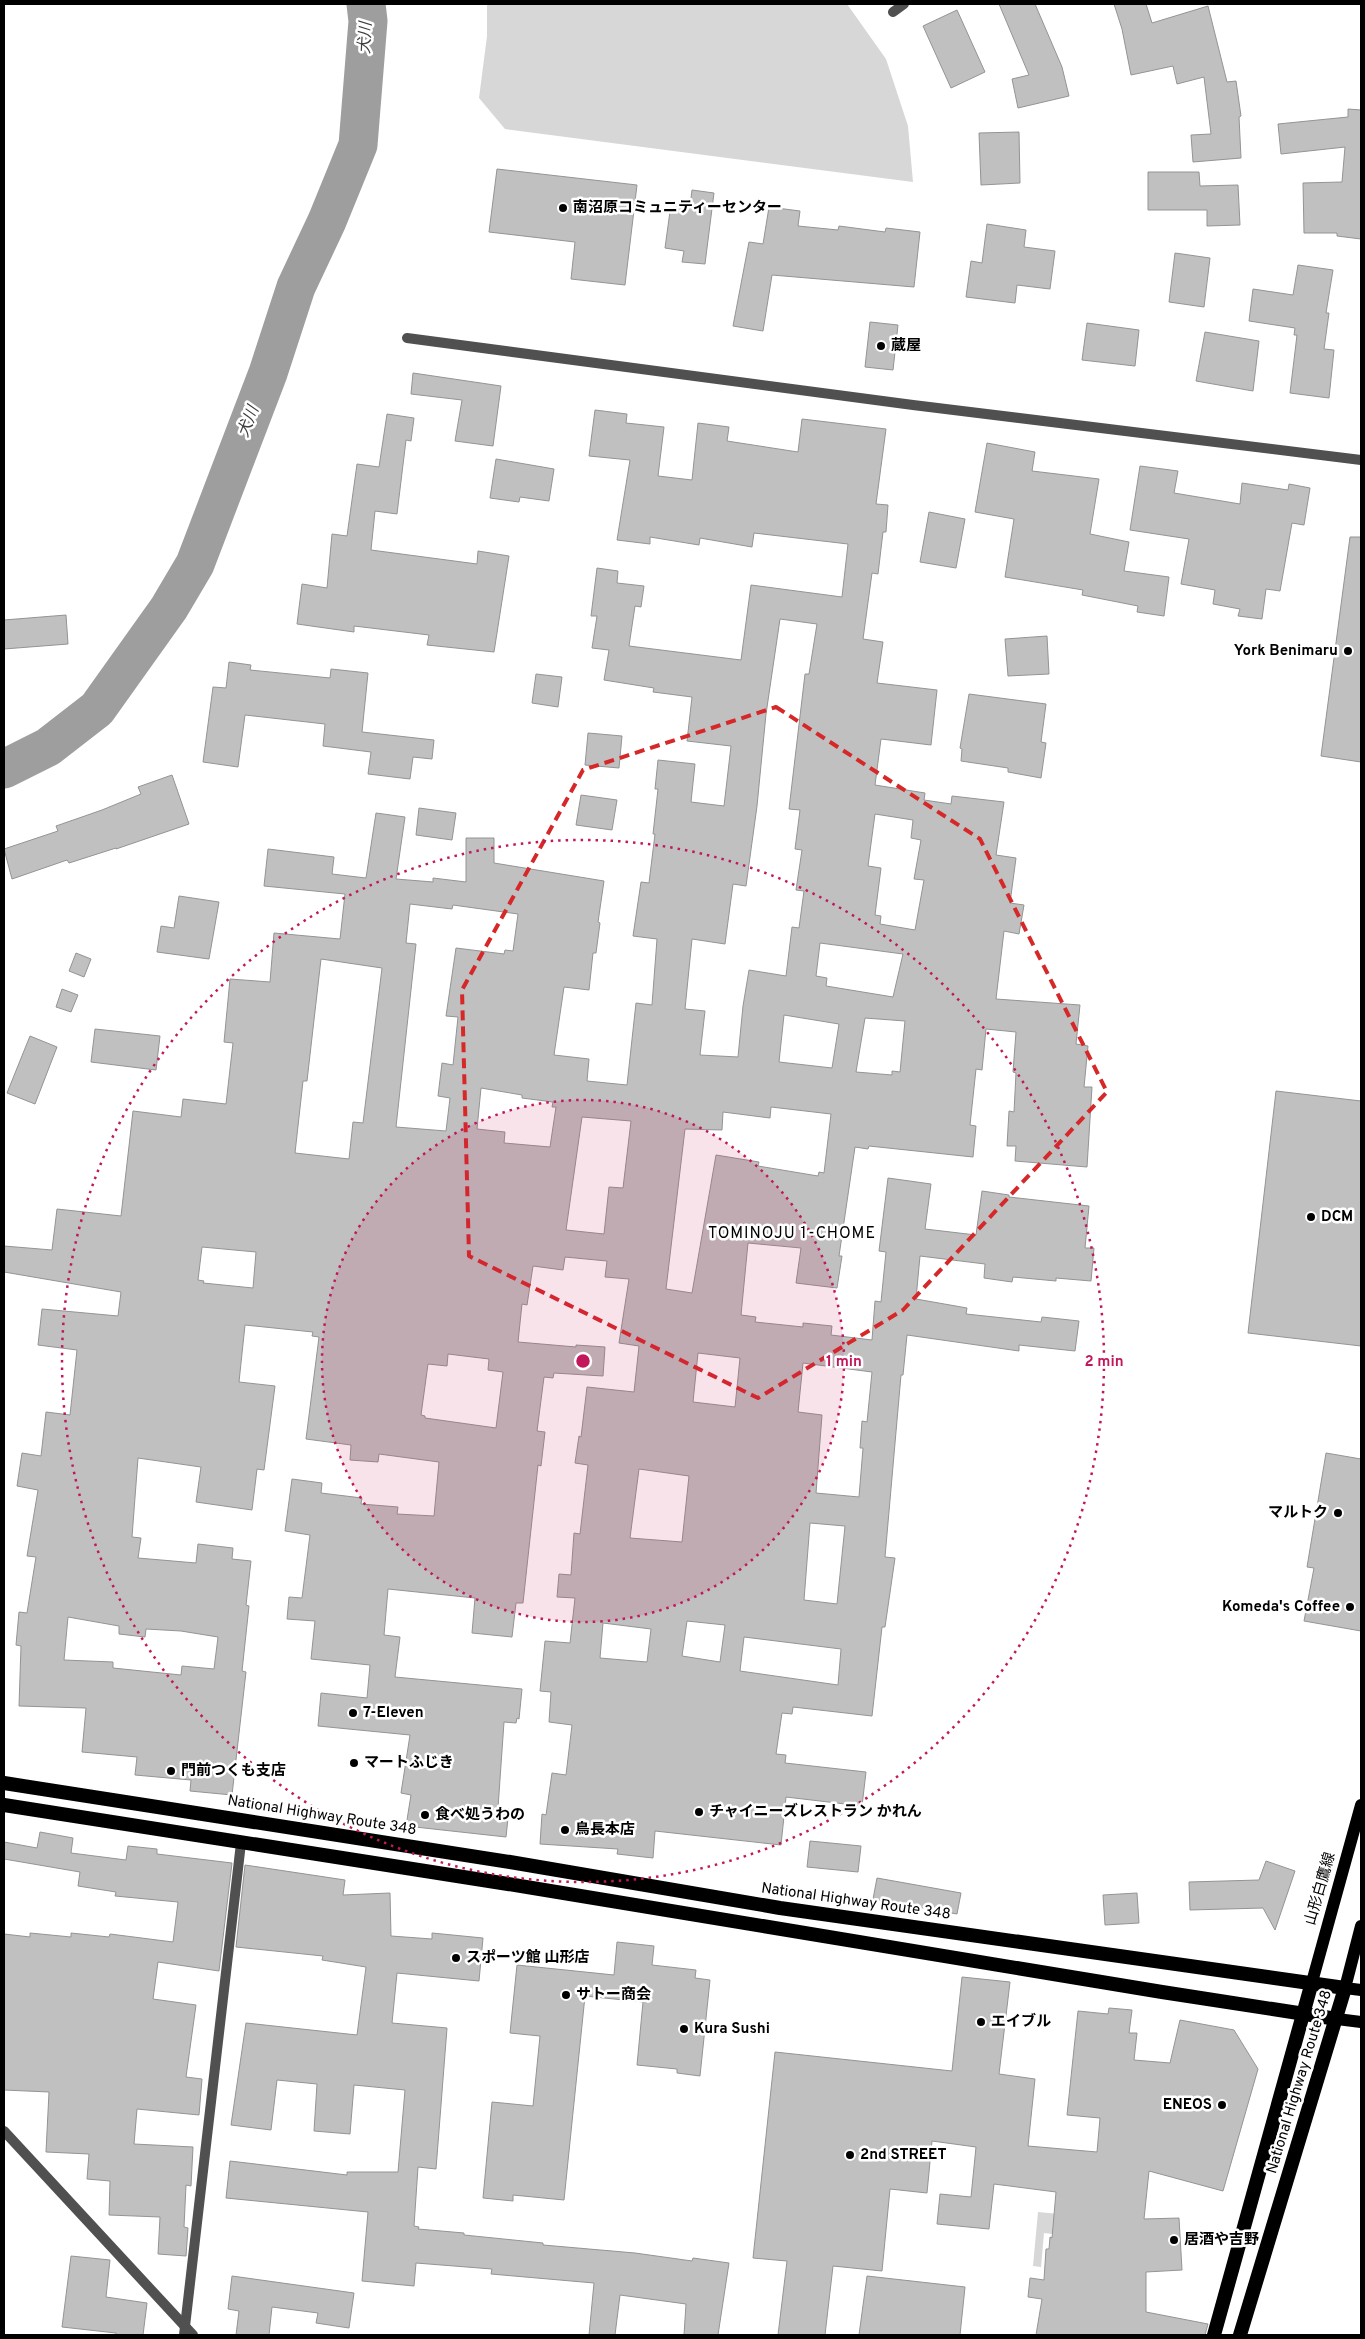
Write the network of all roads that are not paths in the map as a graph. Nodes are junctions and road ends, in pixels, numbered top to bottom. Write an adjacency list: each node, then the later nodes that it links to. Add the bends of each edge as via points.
1 (904, 4): 2 (street)
2 (893, 12)
3 (407, 338): 4 (street)
4 (1361, 460)
5 (4, 1784): 10 (highway, National Highway Route 348, via 510,1862 780,1908)
6 (4, 1805): 8 (highway, National Highway Route 348)
7 (1361, 1805): 10 (main road, 山形白鷹線)
8 (241, 1843): 13 (highway, National Highway Route 348); 17 (street)
9 (1361, 1926): 11 (main road)
10 (1312, 1982): 11 (highway, National Highway Route 348); 13 (highway)
11 (1345, 1988): 12 (main road); 14 (highway, National Highway Route 348)
12 (1361, 1990)
13 (1303, 2014): 14 (highway); 19 (highway, National Highway Route 348)
14 (1337, 2019): 15 (main road); 20 (highway, National Highway Route 348)
15 (1361, 2022)
16 (4, 2132): 17 (street)
17 (184, 2331): 18 (street)
18 (193, 2335)
19 (1214, 2335)
20 (1240, 2335)

